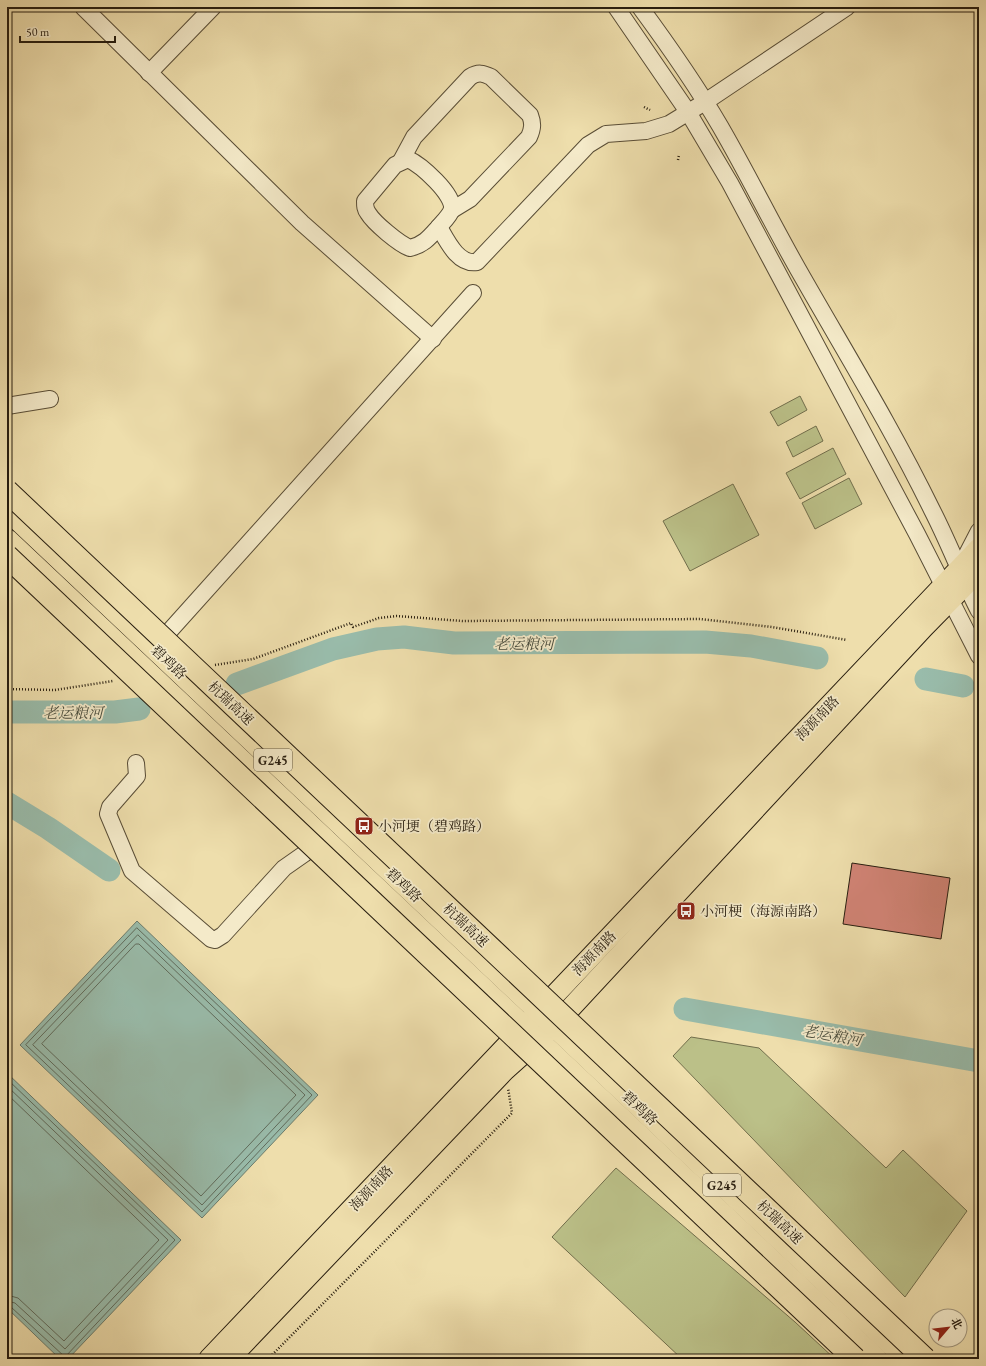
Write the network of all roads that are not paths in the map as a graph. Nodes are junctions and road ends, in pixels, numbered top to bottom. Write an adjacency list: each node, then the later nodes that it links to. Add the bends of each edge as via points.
1 (83, 7): 6 (street)
2 (214, 7): 6 (street)
3 (616, 7): 8 (street)
4 (640, 7): 7 (street)
5 (847, 7): 7 (street)
6 (149, 73): 13 (street, via 302,223)
7 (705, 102): 8 (street); 24 (street, via 803,278 863,379 932,509)
8 (688, 112): 11 (street, via 669,124 646,131 606,134 588,145 477,262 469,264 462,260); 25 (street, via 730,183)
9 (401, 161): 10 (street, via 408,159 415,162 449,194); 10 (street, via 414,137 470,77 477,73 491,77 530,114 533,130 529,137 470,200); 11 (street, via 394,165 364,201 369,215 403,245 410,248 424,243)
10 (452, 210): 11 (street)
11 (439, 227)
12 (473, 293): 13 (street)
13 (433, 339): 27 (street)
14 (50, 398): 15 (street)
15 (7, 406)
16 (7, 491): 38 (highway, 杭瑞高速, bridge)
17 (7, 509): 27 (highway, 碧鸡路 / G245)
18 (979, 531): 24 (street)
19 (7, 540): 31 (highway, 碧鸡路 / G245)
20 (979, 548): 24 (main road, 海源南路)
21 (7, 556): 29 (highway, bridge)
22 (7, 566): 29 (highway, bridge)
23 (979, 571): 24 (main road, 海源南路)
24 (962, 576): 25 (main road, 海源南路); 26 (street)
25 (946, 594): 28 (street); 32 (main road, 海源南路)
26 (979, 611)
27 (154, 648): 32 (highway, 碧鸡路 / G245)
28 (979, 656)
29 (130, 681): 35 (highway, bridge)
30 (136, 763): 31 (street, via 137,776 110,807 108,814 132,871 211,939 215,940 223,935 284,868 304,854)
31 (321, 836): 32 (highway, 碧鸡路 / G245)
32 (539, 1026): 33 (main road, 海源南路); 34 (main road, 海源南路, via 505,1070); 36 (highway, 碧鸡路 / G245); 37 (highway, 碧鸡路 / G245)
33 (209, 1359)
34 (229, 1359)
35 (855, 1359)
36 (876, 1359)
37 (907, 1359)
38 (925, 1359)

